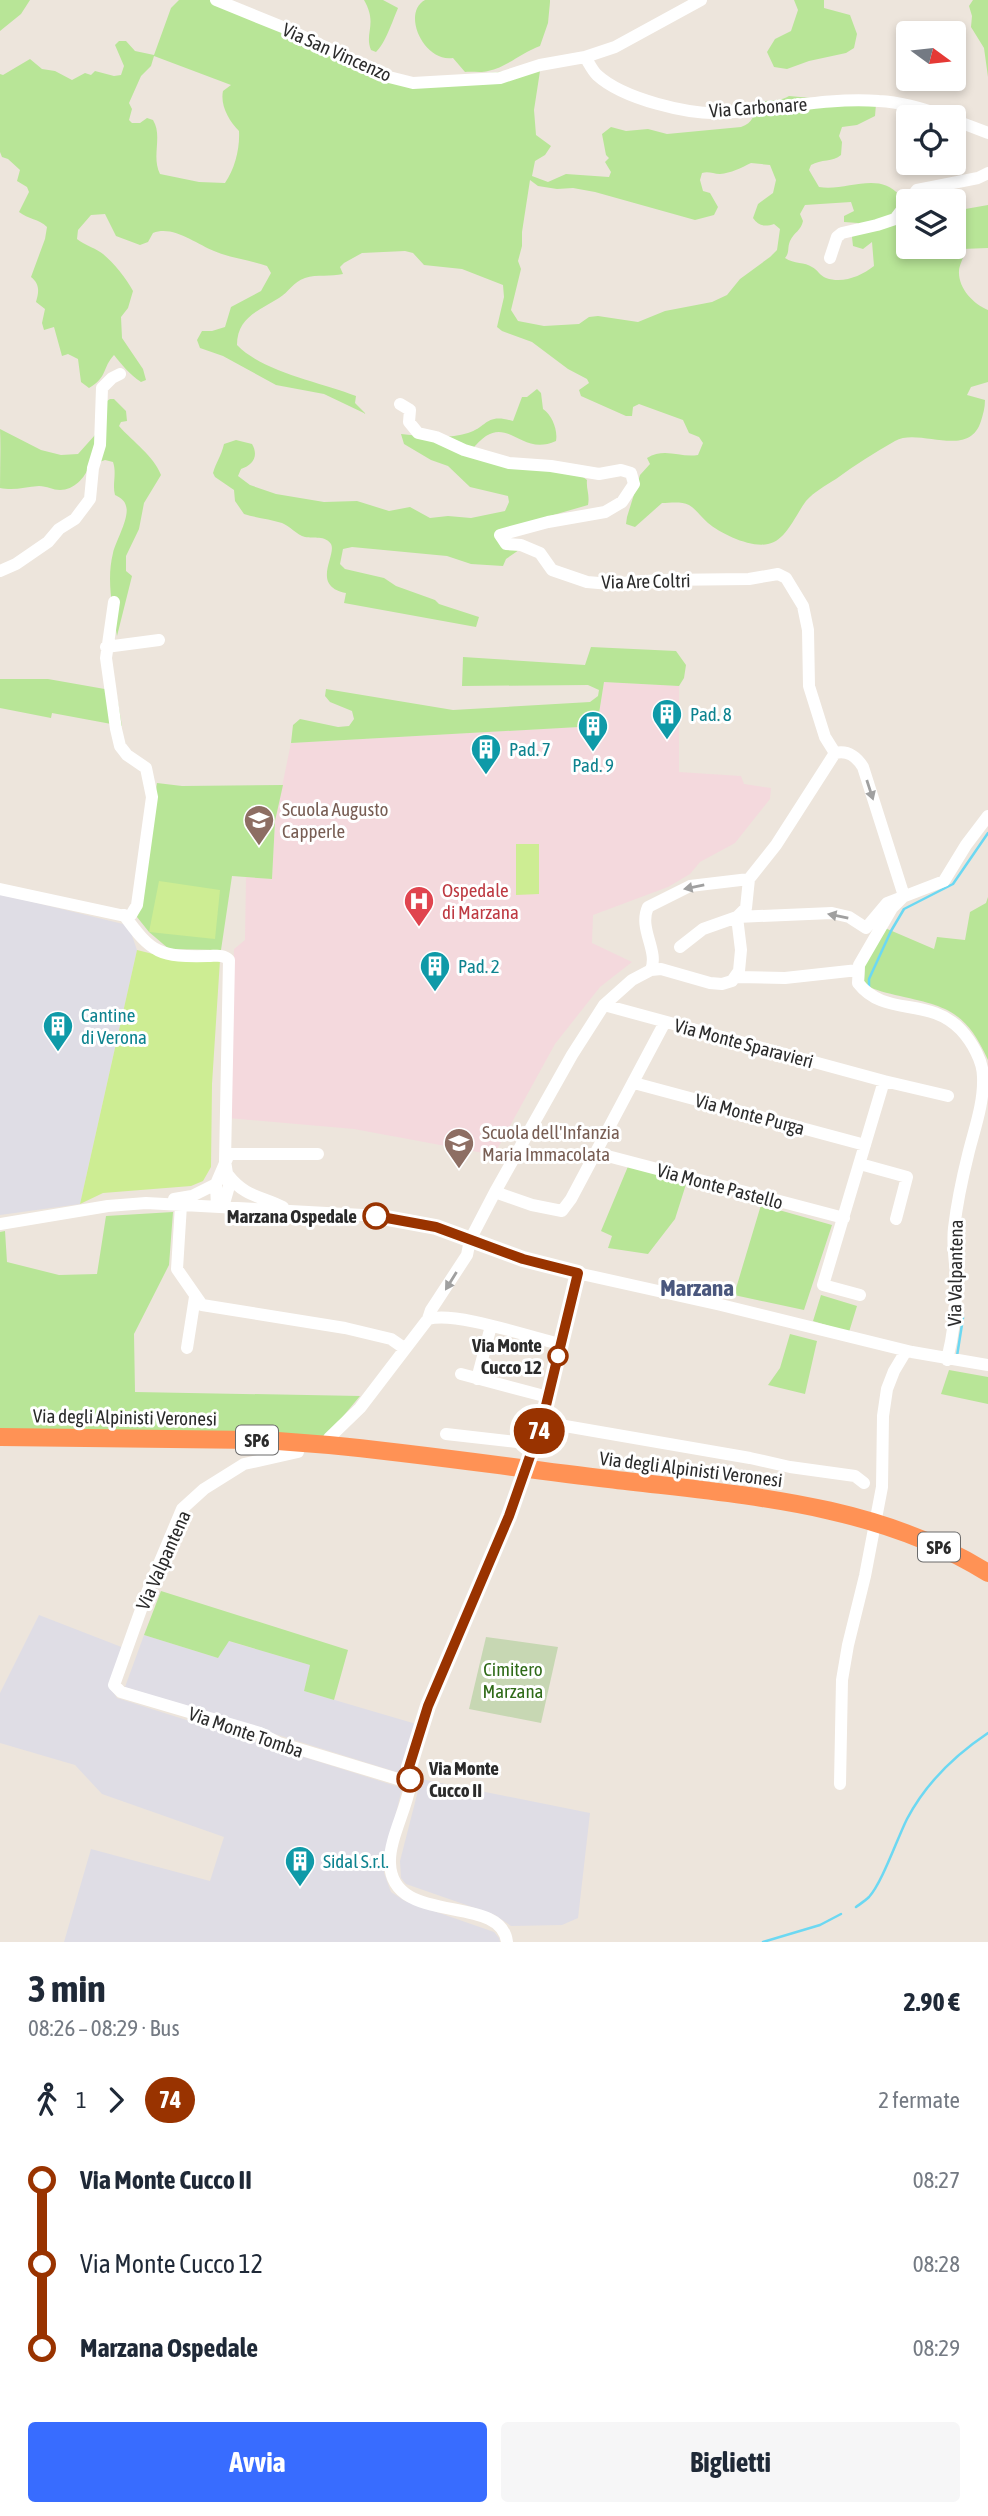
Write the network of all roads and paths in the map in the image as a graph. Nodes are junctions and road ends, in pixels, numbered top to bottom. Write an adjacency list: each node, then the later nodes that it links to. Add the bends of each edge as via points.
1 (216, 0): 3 (street, Via San Vincenzo, via 385,76 413,83 500,78)
2 (701, 0): 3 (street, Via San Vincenzo, via 615,47)
3 (585, 57): 4 (street, Via Carbonare, via 597,75 631,96 673,108 721,113 879,101)
4 (904, 105)
5 (966, 125): 6 (street)
6 (988, 133)
7 (988, 173): 8 (street, via 917,190 895,219 842,233)
8 (830, 258)
9 (120, 374): 11 (street, via 102,388 100,445 90,499 48,542)
10 (400, 404): 15 (street, Via Are Coltri, via 410,410 409,422 418,433 464,450 509,463 599,474 631,473 634,484 622,502 605,512 500,535 506,544 540,554 552,570 610,584 778,574 786,578 803,606 809,686 825,737)
11 (0, 571)
12 (114, 602): 14 (street)
13 (159, 640): 14 (street)
14 (106, 647): 20 (street, via 120,746 146,768 152,797 137,905 131,915)
15 (835, 753): 17 (street); 19 (street, one-way to 19, via 845,752 863,767)
16 (988, 816): 19 (street, via 944,881)
17 (749, 879): 21 (street, via 746,908); 23 (street, one-way to 23, via 690,886 653,904 646,912 654,957)
18 (0, 889): 20 (street)
19 (904, 896): 21 (street, one-way to 21, via 887,903 866,928 832,913); 24 (street, via 892,908)
20 (124, 915): 34 (street, via 145,944 163,953 229,960)
21 (737, 918): 22 (street, via 703,929); 25 (street, via 741,950)
22 (680, 947)
23 (651, 970): 25 (street, via 710,983 727,983); 26 (street)
24 (858, 970): 25 (street, via 806,977); 56 (street, Via Valpantena, via 858,983 867,995 947,1017 974,1048 983,1073 981,1103 953,1233 956,1313)
25 (736, 977)
26 (604, 1005): 27 (street, Via Monte Sparavieri); 38 (street)
27 (665, 1022): 28 (street, Via Monte Sparavieri); 29 (street)
28 (884, 1081): 30 (street, Via Monte Sparavieri); 31 (street)
29 (634, 1083): 31 (street, Via Monte Purga); 32 (street)
30 (948, 1096)
31 (865, 1145): 35 (street)
32 (596, 1153): 38 (street, via 562,1211); 43 (street, Via Monte Pastello)
33 (318, 1154): 34 (street, via 241,1152 229,1154)
34 (225, 1161): 36 (street); 37 (street)
35 (860, 1164): 43 (street); 44 (street, via 907,1177)
36 (228, 1175): 41 (street, via 228,1194); 42 (street, via 250,1195)
37 (216, 1184): 39 (street, via 192,1196); 41 (street)
38 (495, 1192): 46 (street)
39 (146, 1203): 40 (street); 45 (street)
40 (181, 1205): 41 (street); 49 (street, via 177,1269)
41 (220, 1207): 42 (street)
42 (291, 1211): 46 (street, via 381,1216 417,1222)
43 (844, 1218): 48 (street, via 823,1285)
44 (896, 1219)
45 (0, 1224)
46 (470, 1240): 47 (street); 50 (street, one-way to 50, via 467,1255)
47 (578, 1273): 52 (street); 55 (street)
48 (860, 1296)
49 (195, 1297): 53 (street); 54 (street, via 202,1306 345,1328 391,1339)
50 (428, 1319): 51 (street, via 443,1316); 54 (street)
51 (491, 1326): 52 (street); 59 (street)
52 (560, 1344): 60 (street)
53 (187, 1348)
54 (404, 1348): 64 (street, via 360,1408)
55 (906, 1351): 56 (street); 71 (street, via 887,1389 882,1487 842,1680)
56 (947, 1360): 57 (street)
57 (988, 1365)
58 (461, 1374): 59 (street)
59 (477, 1378): 60 (street)
60 (548, 1397): 61 (street)
61 (542, 1422): 65 (street); 67 (street, via 855,1476)
62 (446, 1434): 65 (street)
63 (0, 1437): 68 (highway, Via degli Alpinisti Veronesi / SP6, via 265,1440 399,1452 785,1502 867,1520 926,1541)
64 (329, 1438)
65 (534, 1444): 70 (street, via 509,1516 428,1706 409,1767)
66 (298, 1452): 69 (street, Via Valpantena, via 244,1464 182,1509)
67 (864, 1483)
68 (988, 1573)
69 (123, 1656): 70 (street, Via Monte Tomba, via 114,1685 121,1692)
70 (411, 1783): 72 (street, via 390,1857 395,1882 412,1899 490,1919 502,1929)
71 (840, 1784)
72 (507, 1942)

